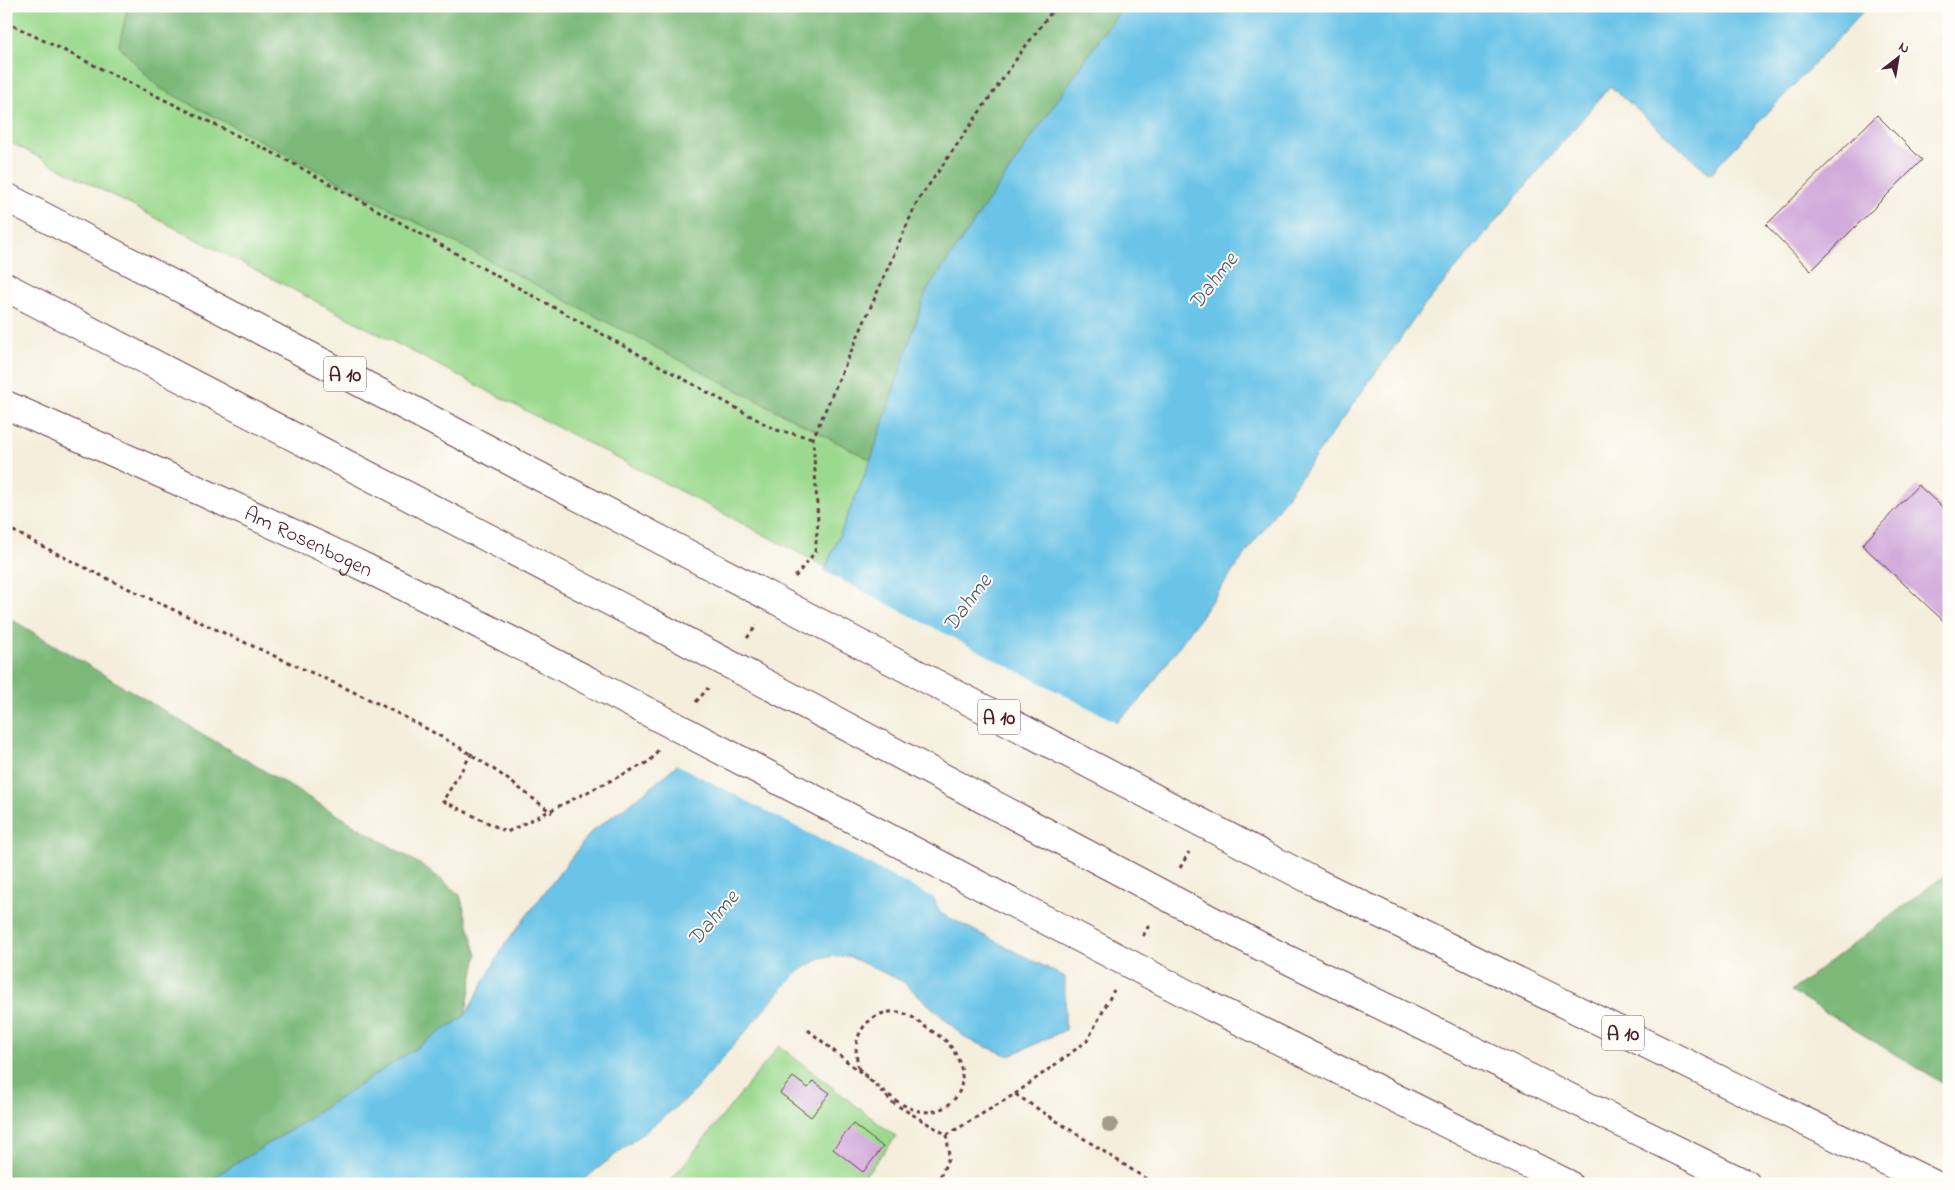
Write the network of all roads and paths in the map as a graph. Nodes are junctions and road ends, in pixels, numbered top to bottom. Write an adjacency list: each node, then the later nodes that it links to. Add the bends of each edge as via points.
1 (1056, 6): 6 (path, via 917,202)
2 (6, 22): 6 (path, via 283,158 776,430)
3 (6, 197): 22 (main road, A 10, bridge, via 1313,881)
4 (6, 287): 21 (main road, bridge, via 646,620 1260,946)
5 (6, 405): 20 (main road, Am Rosenbogen, bridge, via 363,566 1210,1006)
6 (813, 438): 8 (path, via 818,522 815,552)
7 (6, 526): 14 (path, via 140,594 381,704)
8 (790, 583)
9 (760, 622): 10 (path)
10 (742, 645)
11 (711, 684): 12 (path)
12 (692, 707)
13 (662, 745): 14 (path, via 650,761 507,832 443,801)
14 (472, 754): 15 (path, bridge)
15 (552, 814)
16 (808, 1030): 17 (path, bridge, via 895,1100 920,1112 934,1112 946,1106 962,1084 963,1069 945,1041 907,1014 881,1013 862,1028 856,1050 858,1068 893,1103)
17 (947, 1135): 18 (path, via 949,1158); 19 (path, via 1015,1094)
18 (937, 1184)
19 (1154, 1184)
20 (1568, 1184)
21 (1746, 1184)
22 (1933, 1184)

